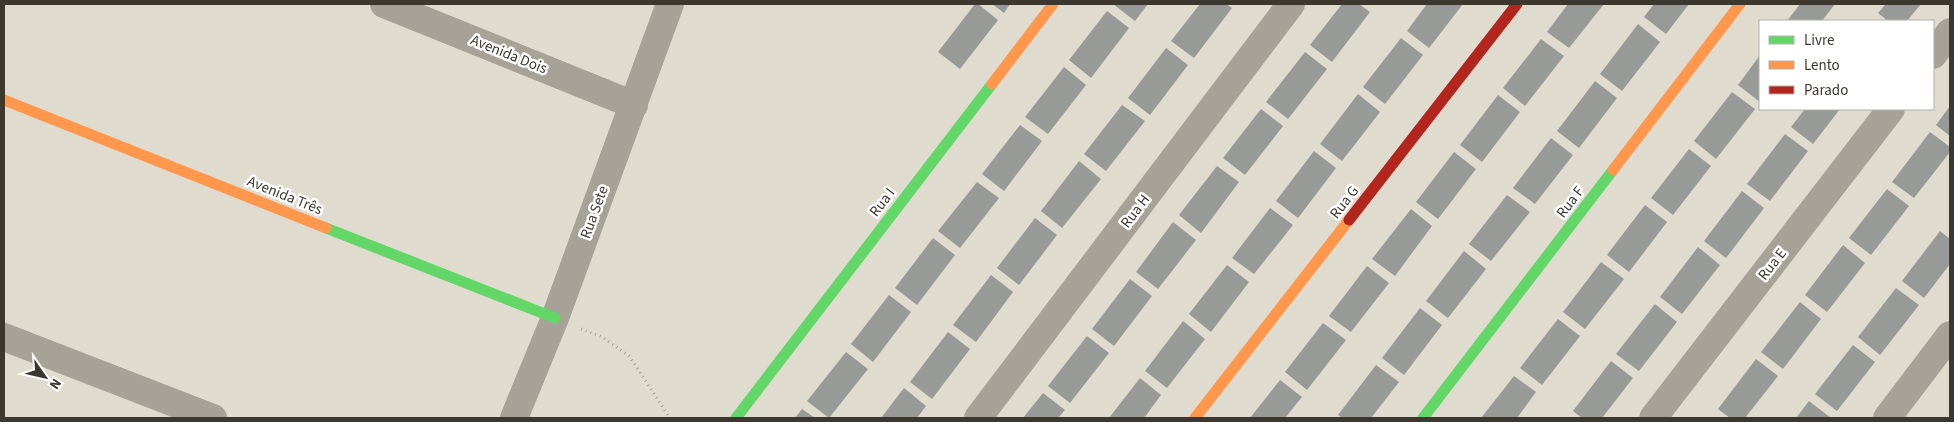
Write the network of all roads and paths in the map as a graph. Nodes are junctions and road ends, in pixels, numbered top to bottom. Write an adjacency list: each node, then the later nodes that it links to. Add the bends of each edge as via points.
1 (384, 4): 10 (street, Avenida Dois)
2 (670, 4): 10 (street, Rua Sete)
3 (1052, 4): 18 (street, Rua I)
4 (1291, 4): 19 (street, Rua H)
5 (1517, 4): 20 (street, Rua G)
6 (1740, 4): 21 (street, Rua F)
7 (1950, 32): 8 (street)
8 (1934, 54)
9 (4, 100): 12 (street, Avenida Três)
10 (634, 105): 12 (street, Rua Sete)
11 (1890, 110): 22 (street, Rua E)
12 (555, 318): 16 (street, Rua Sete); 17 (path, via 602,337 629,356)
13 (1950, 335): 23 (street)
14 (4, 337): 15 (street)
15 (213, 418)
16 (514, 418)
17 (670, 418)
18 (736, 418)
19 (978, 418)
20 (1195, 418)
21 (1423, 418)
22 (1653, 418)
23 (1887, 418)

